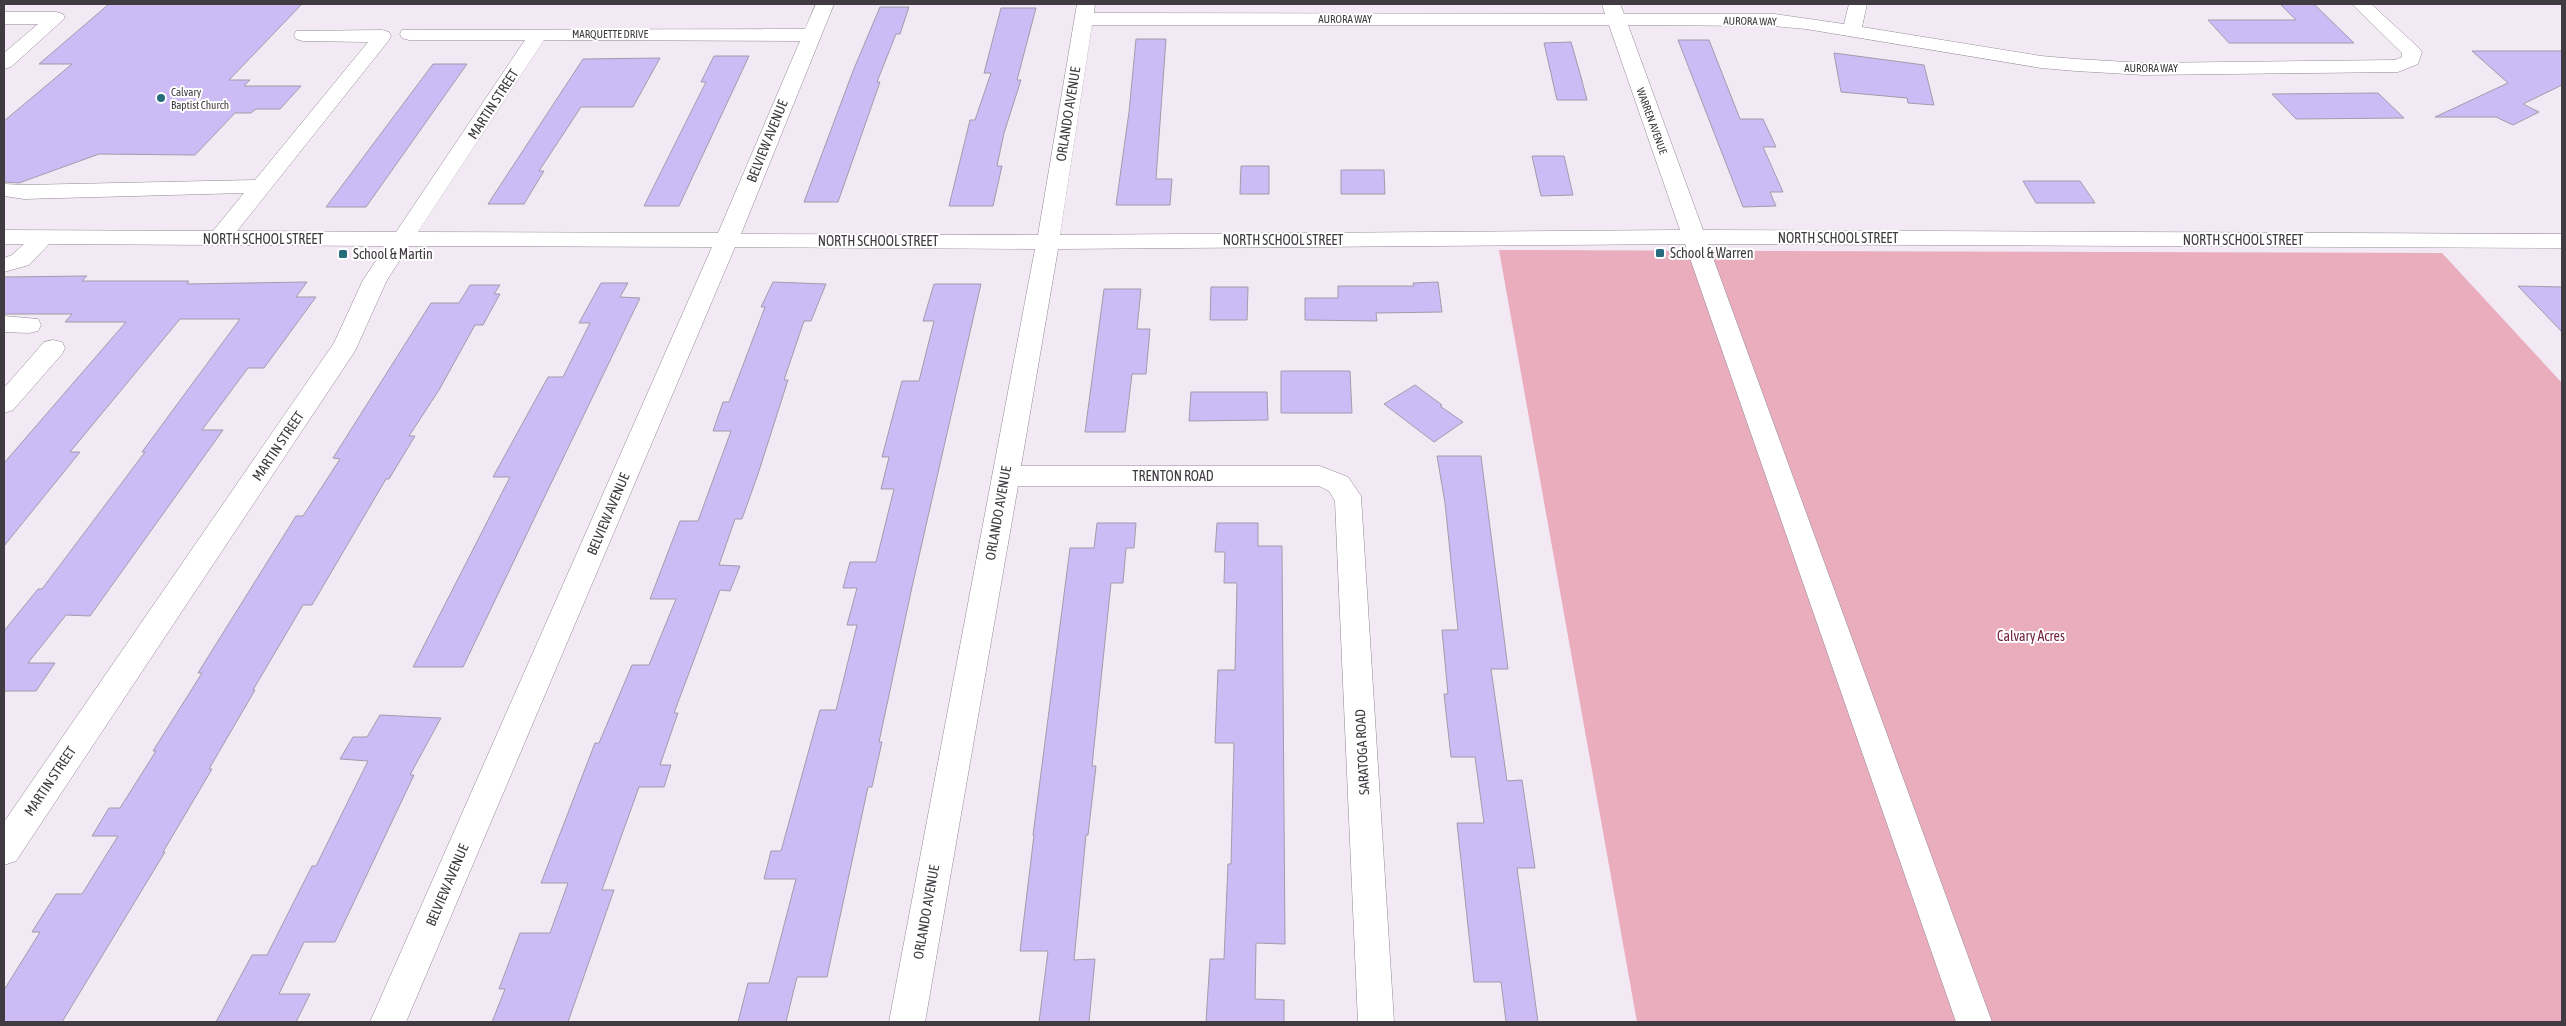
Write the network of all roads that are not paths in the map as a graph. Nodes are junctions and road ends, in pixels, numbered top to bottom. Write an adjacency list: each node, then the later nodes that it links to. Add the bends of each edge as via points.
1 (825, 4): 12 (street, BELVIEW AVENUE)
2 (1858, 4): 8 (street)
3 (2361, 4): 8 (street, AURORA WAY, via 2412,52 2411,60 2398,66 2110,68 2042,62)
4 (1085, 11): 5 (street, AURORA WAY); 22 (street, ORLANDO AVENUE)
5 (1349, 12): 6 (street, AURORA WAY)
6 (1613, 12): 8 (street, AURORA WAY, via 1774,20); 17 (street, WARREN AVENUE)
7 (4, 18): 13 (street, via 56,18)
8 (1852, 30)
9 (409, 34): 10 (street, MARQUETTE DRIVE)
10 (538, 34): 12 (street, MARQUETTE DRIVE); 20 (street, MARTIN STREET)
11 (303, 35): 14 (street, via 382,36)
12 (810, 35): 21 (street, BELVIEW AVENUE)
13 (4, 63)
14 (261, 186): 15 (street); 19 (street)
15 (4, 190)
16 (4, 237): 18 (street, NORTH SCHOOL STREET)
17 (1694, 237): 22 (street, NORTH SCHOOL STREET); 23 (street, NORTH SCHOOL STREET); 35 (street, WARREN AVENUE)
18 (42, 238): 19 (street, NORTH SCHOOL STREET); 24 (street, via 25,256 11,266)
19 (219, 239): 20 (street, NORTH SCHOOL STREET)
20 (404, 240): 21 (street, NORTH SCHOOL STREET); 31 (street, MARTIN STREET, via 375,280 346,345)
21 (726, 240): 22 (street, NORTH SCHOOL STREET); 32 (street, BELVIEW AVENUE)
22 (1047, 242): 29 (street, ORLANDO AVENUE)
23 (2562, 242)
24 (4, 266)
25 (4, 324): 26 (street)
26 (29, 325)
27 (53, 348): 28 (street)
28 (4, 404)
29 (1005, 476): 30 (street, TRENTON ROAD, via 1320,476); 33 (street, ORLANDO AVENUE)
30 (1340, 485): 34 (street, SARATOGA ROAD, via 1349,502)
31 (4, 850)
32 (388, 1022)
33 (907, 1022)
34 (1376, 1022)
35 (1974, 1022)

